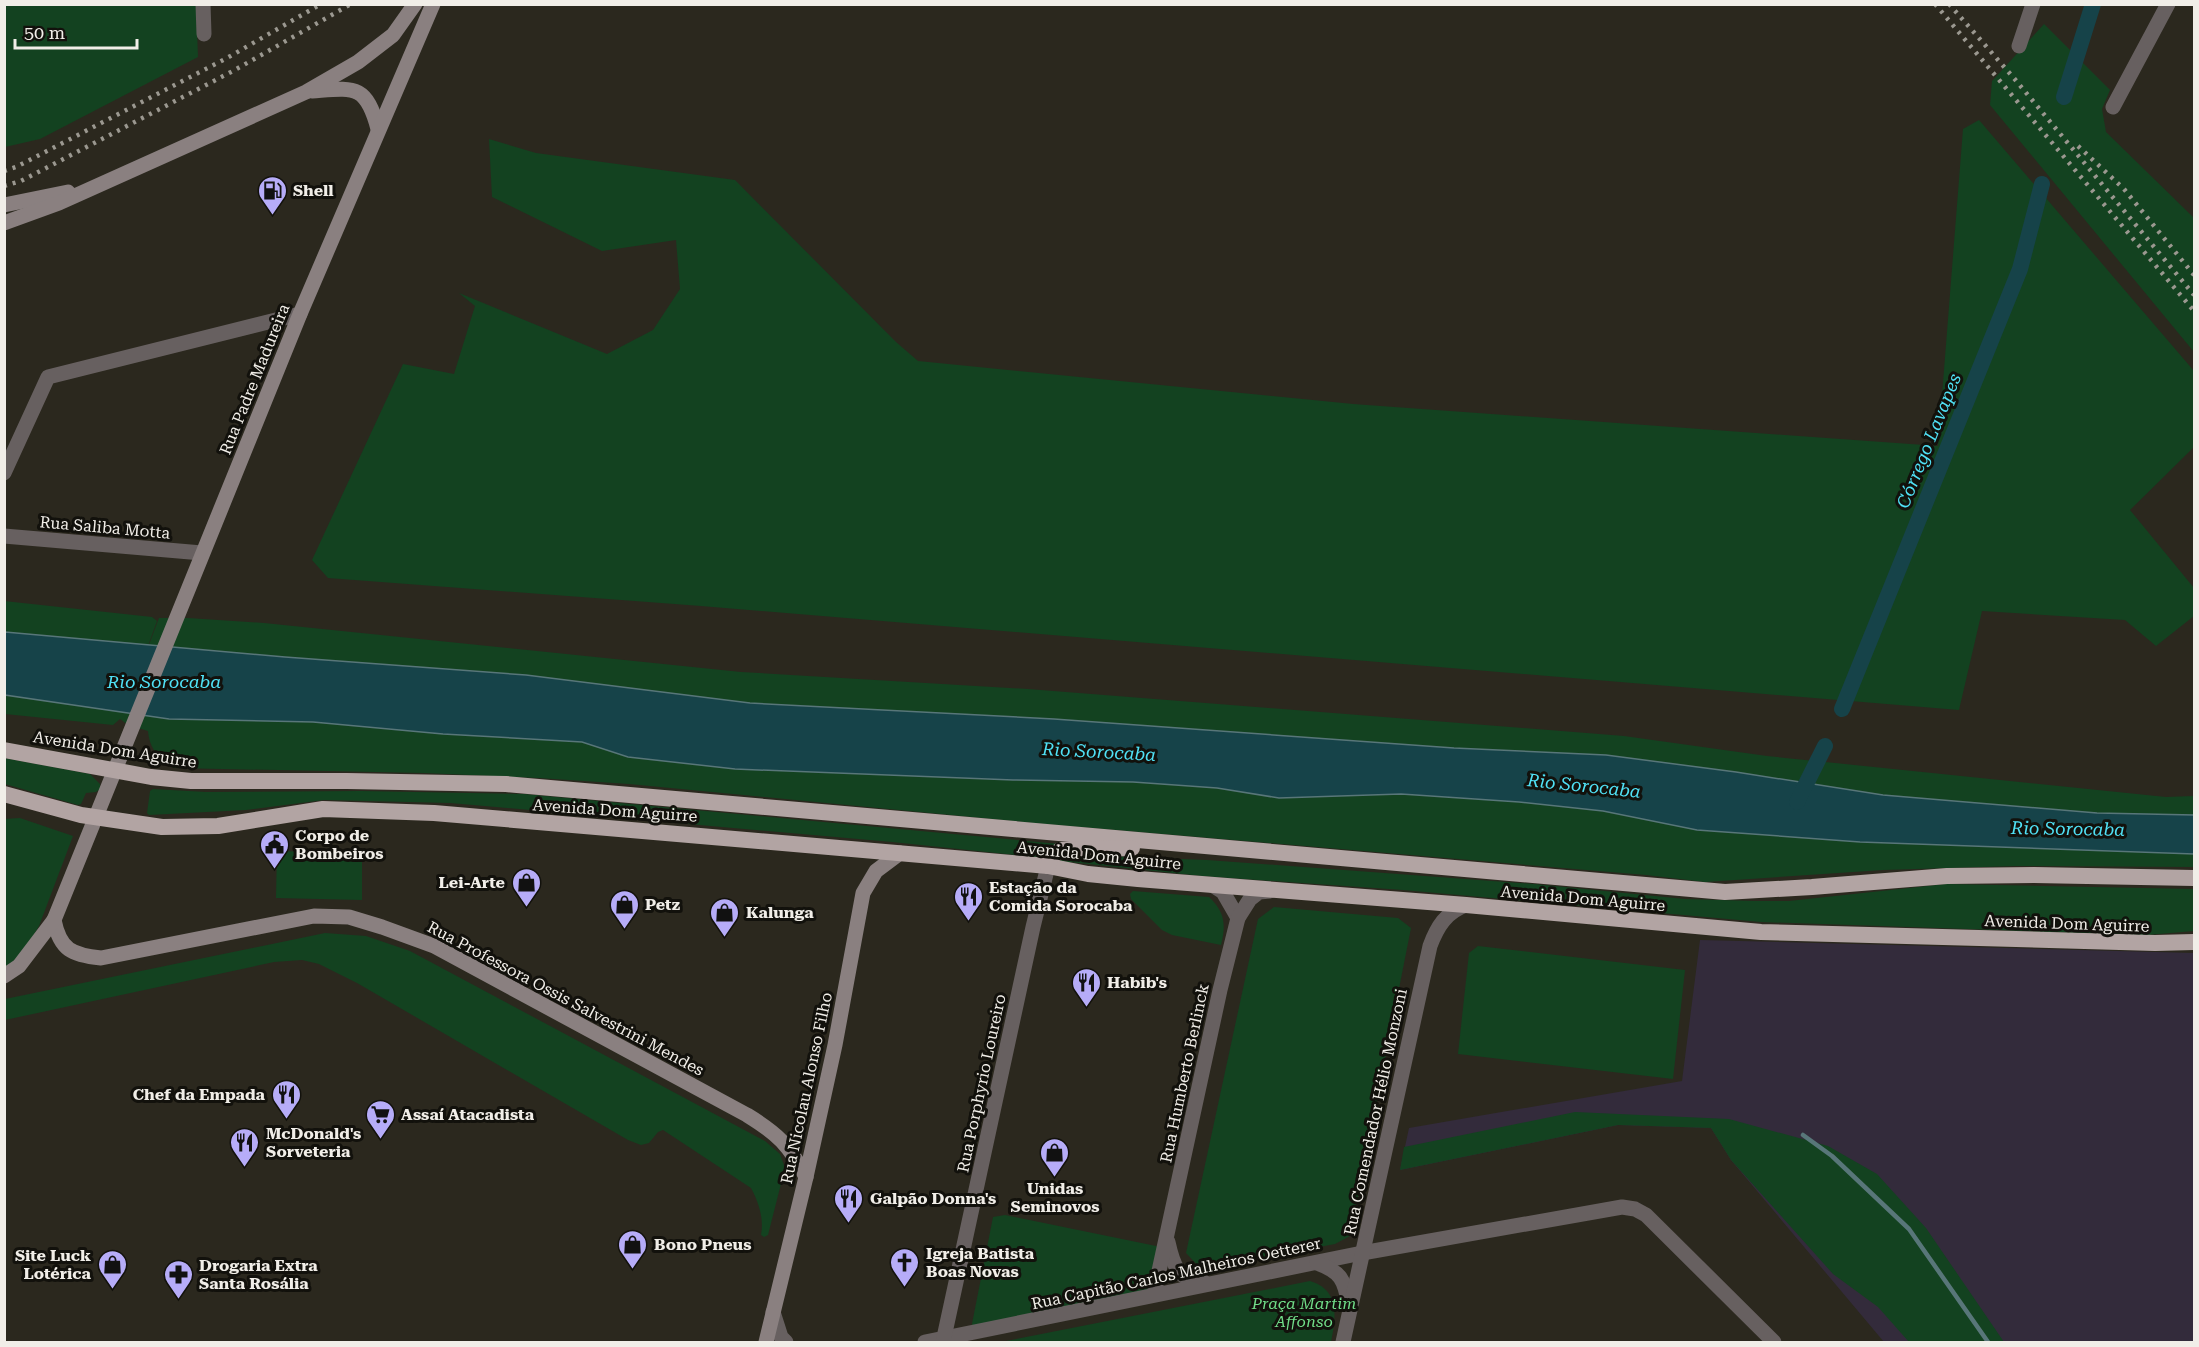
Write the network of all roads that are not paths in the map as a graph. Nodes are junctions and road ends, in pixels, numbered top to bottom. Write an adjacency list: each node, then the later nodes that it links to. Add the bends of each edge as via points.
1 (203, 4): 6 (street)
2 (433, 4): 10 (main road, Rua Padre Madureira)
3 (2168, 4): 9 (street)
4 (414, 6): 8 (main road, via 393,35 358,62)
5 (2030, 6): 7 (street)
6 (204, 34)
7 (2019, 46)
8 (306, 92): 10 (main road, via 357,90 370,104); 11 (main road)
9 (2113, 107)
10 (378, 129): 14 (main road, Rua Padre Madureira)
11 (88, 188): 12 (main road); 13 (main road)
12 (4, 205)
13 (4, 223)
14 (300, 314): 15 (street, via 48,377); 17 (main road, Rua Padre Madureira)
15 (4, 473)
16 (4, 536): 17 (street, Rua Saliba Motta)
17 (202, 553): 19 (main road, Rua Padre Madureira)
18 (4, 750): 19 (highway, Avenida Dom Aguirre)
19 (116, 770): 21 (main road, Rua Padre Madureira); 22 (highway, Avenida Dom Aguirre, via 191,781 506,784)
20 (4, 795): 21 (highway, Avenida Dom Aguirre)
21 (96, 818): 23 (highway, Avenida Dom Aguirre, via 162,827 218,826 323,809 435,813); 30 (main road, Rua Padre Madureira)
22 (1208, 846): 24 (highway, via 1060,850); 25 (highway, Avenida Dom Aguirre, via 1725,892 1947,876)
23 (900, 853): 24 (highway, Avenida Dom Aguirre); 33 (main road, Rua Nicolau Alonso Filho, via 876,871 863,893)
24 (1048, 866): 26 (highway, Avenida Dom Aguirre, via 1088,874); 41 (street, Rua Porphyrio Loureiro)
25 (2194, 878)
26 (1212, 885): 27 (highway, Avenida Dom Aguirre); 29 (street, via 1222,892)
27 (1270, 891): 28 (highway, Avenida Dom Aguirre); 29 (street, Rua Humberto Berlinck, via 1259,892 1250,899)
28 (1466, 905): 31 (highway, Avenida Dom Aguirre, via 1761,932); 35 (street, Rua Comendador Hélio Monzoni, via 1457,908 1438,927 1430,946)
29 (1238, 918): 34 (street, Rua Humberto Berlinck)
30 (54, 920): 32 (main road, via 20,966); 33 (main road, Rua Professora Ossis Salvestrini Mendes, via 57,937 66,948 83,956 102,958 314,916 349,917 382,927 434,946 765,1125 791,1149)
31 (2194, 942)
32 (4, 976)
33 (806, 1177): 40 (main road, Rua Nicolau Alonso Filho)
34 (1167, 1235): 37 (street, Rua Humberto Berlinck, via 1172,1261 1180,1273 1192,1282); 38 (street, Rua Humberto Berlinck)
35 (1362, 1253): 36 (street, Rua Capitão Carlos Malheiros Oetterer); 39 (street, Rua Comendador Hélio Monzoni); 46 (street, Rua Capitão Carlos Malheiros Oetterer, via 1629,1208 1646,1215)
36 (1317, 1263): 37 (street, Rua Capitão Carlos Malheiros Oetterer); 39 (street, via 1340,1275)
37 (1213, 1283): 38 (street, Rua Capitão Carlos Malheiros Oetterer)
38 (1154, 1294): 41 (street, Rua Capitão Carlos Malheiros Oetterer)
39 (1350, 1310): 45 (street, Rua Comendador Hélio Monzoni)
40 (773, 1312): 42 (main road, Rua Nicolau Alonso Filho); 43 (street)
41 (944, 1341): 44 (street, Rua Capitão Carlos Malheiros Oetterer)
42 (766, 1342)
43 (786, 1342)
44 (925, 1342)
45 (1343, 1342)
46 (1774, 1342)

